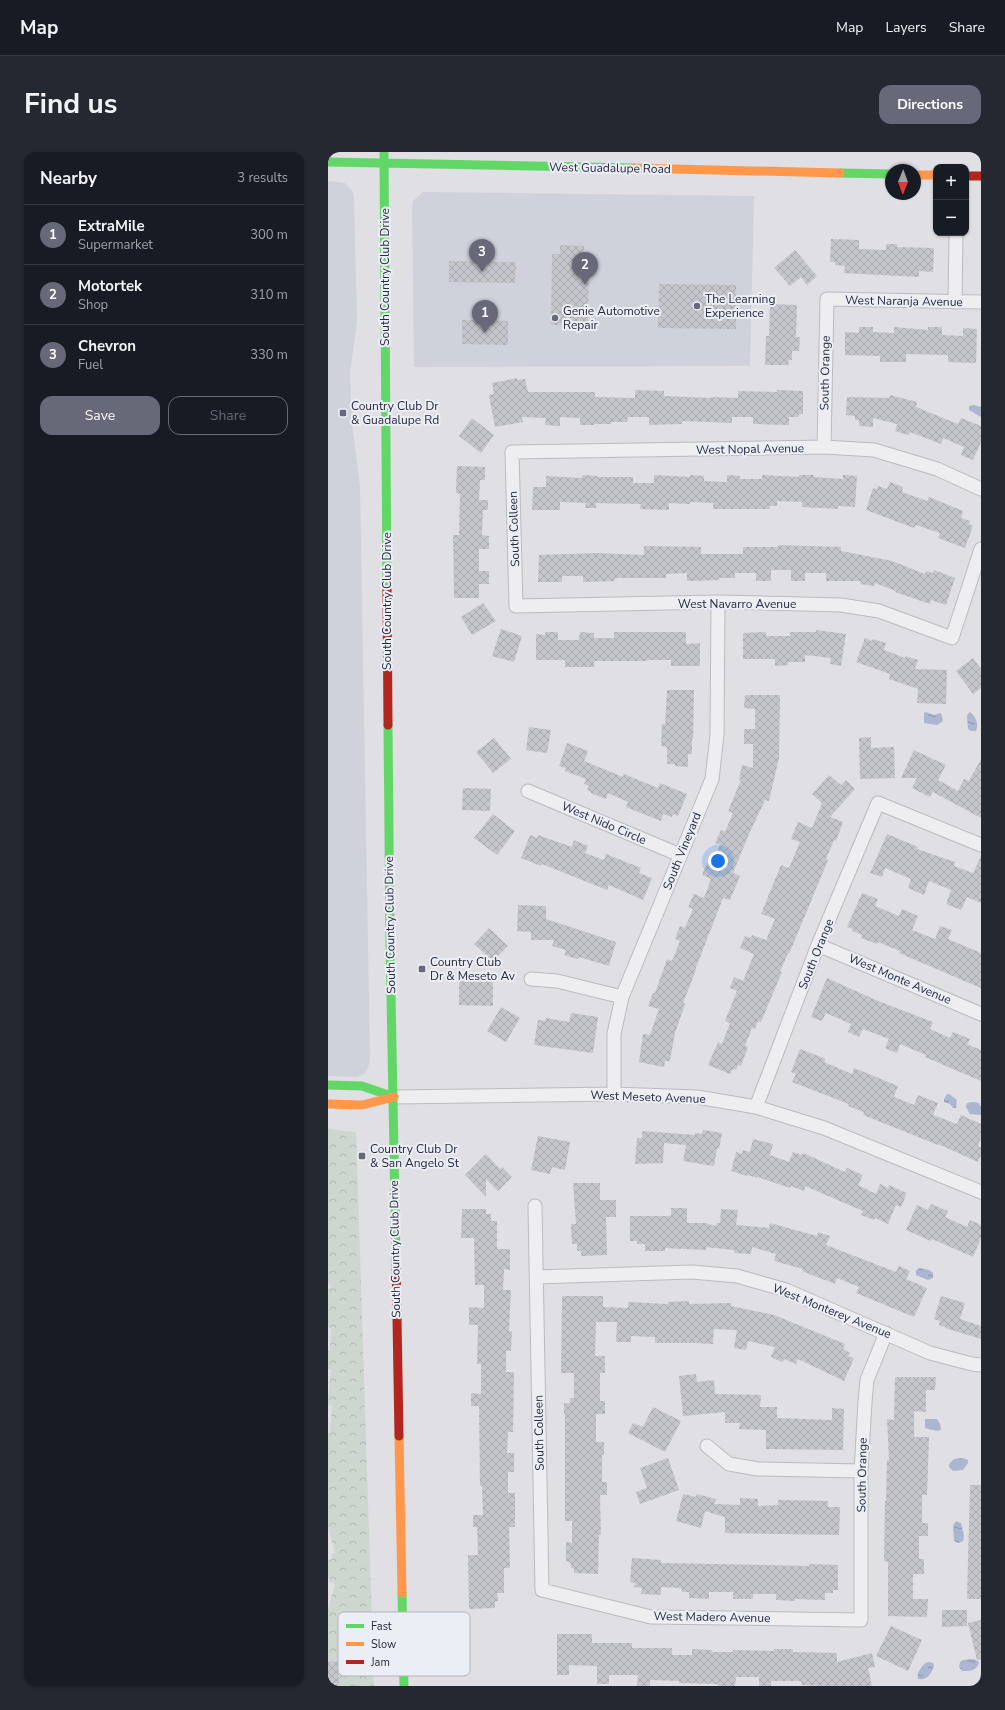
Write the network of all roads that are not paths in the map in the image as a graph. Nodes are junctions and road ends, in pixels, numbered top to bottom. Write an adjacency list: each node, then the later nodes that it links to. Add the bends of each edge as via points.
1 (384, 152): 3 (main road, South Country Club Drive)
2 (328, 162): 3 (main road, West Guadalupe Road)
3 (385, 164): 4 (main road, West Guadalupe Road); 28 (main road, South Country Club Drive, via 390,930)
4 (885, 174)
5 (921, 175): 6 (main road)
6 (933, 175)
7 (969, 176): 8 (main road)
8 (981, 176)
9 (956, 236): 11 (street)
10 (827, 299): 11 (street, West Naranja Avenue); 13 (street, South Orange)
11 (955, 302): 12 (street, West Naranja Avenue)
12 (981, 302)
13 (824, 447): 14 (street, West Nopal Avenue); 15 (street, West Nopal Avenue, via 874,450 937,469)
14 (512, 452): 18 (street, South Colleen)
15 (981, 489)
16 (981, 549): 17 (street, West Navarro Avenue, via 952,638 879,611 841,605)
17 (718, 602): 18 (street, West Navarro Avenue); 21 (street, South Vineyard, via 717,735 712,779)
18 (516, 606)
19 (528, 791): 21 (street, West Nido Circle)
20 (981, 845): 22 (street, South Orange, via 878,803)
21 (680, 855): 24 (street, South Vineyard)
22 (818, 945): 25 (street, West Monte Avenue); 30 (street, South Orange)
23 (531, 979): 24 (street, via 557,981)
24 (622, 998): 27 (street, South Vineyard, via 614,1034)
25 (981, 1014)
26 (328, 1085): 28 (main road, via 362,1086)
27 (614, 1094): 28 (street, West Meseto Avenue); 30 (street, West Meseto Avenue, via 697,1097)
28 (394, 1097): 29 (main road, via 362,1105); 39 (main road, South Country Club Drive)
29 (328, 1104)
30 (756, 1107): 31 (street, West Meseto Avenue, via 824,1128)
31 (981, 1192)
32 (535, 1206): 33 (street, South Colleen)
33 (536, 1276): 34 (street, West Monterey Avenue, via 692,1272 737,1276 786,1290); 38 (street, South Colleen)
34 (886, 1333): 35 (street, West Monterey Avenue, via 930,1353); 37 (street, South Orange, via 868,1380)
35 (981, 1365)
36 (706, 1446): 37 (street, via 729,1464 758,1469)
37 (861, 1471): 40 (street, South Orange)
38 (542, 1590): 40 (street, West Madero Avenue, via 651,1616)
39 (402, 1612)
40 (861, 1620)
41 (404, 1676): 42 (main road, South Country Club Drive)
42 (404, 1686)

